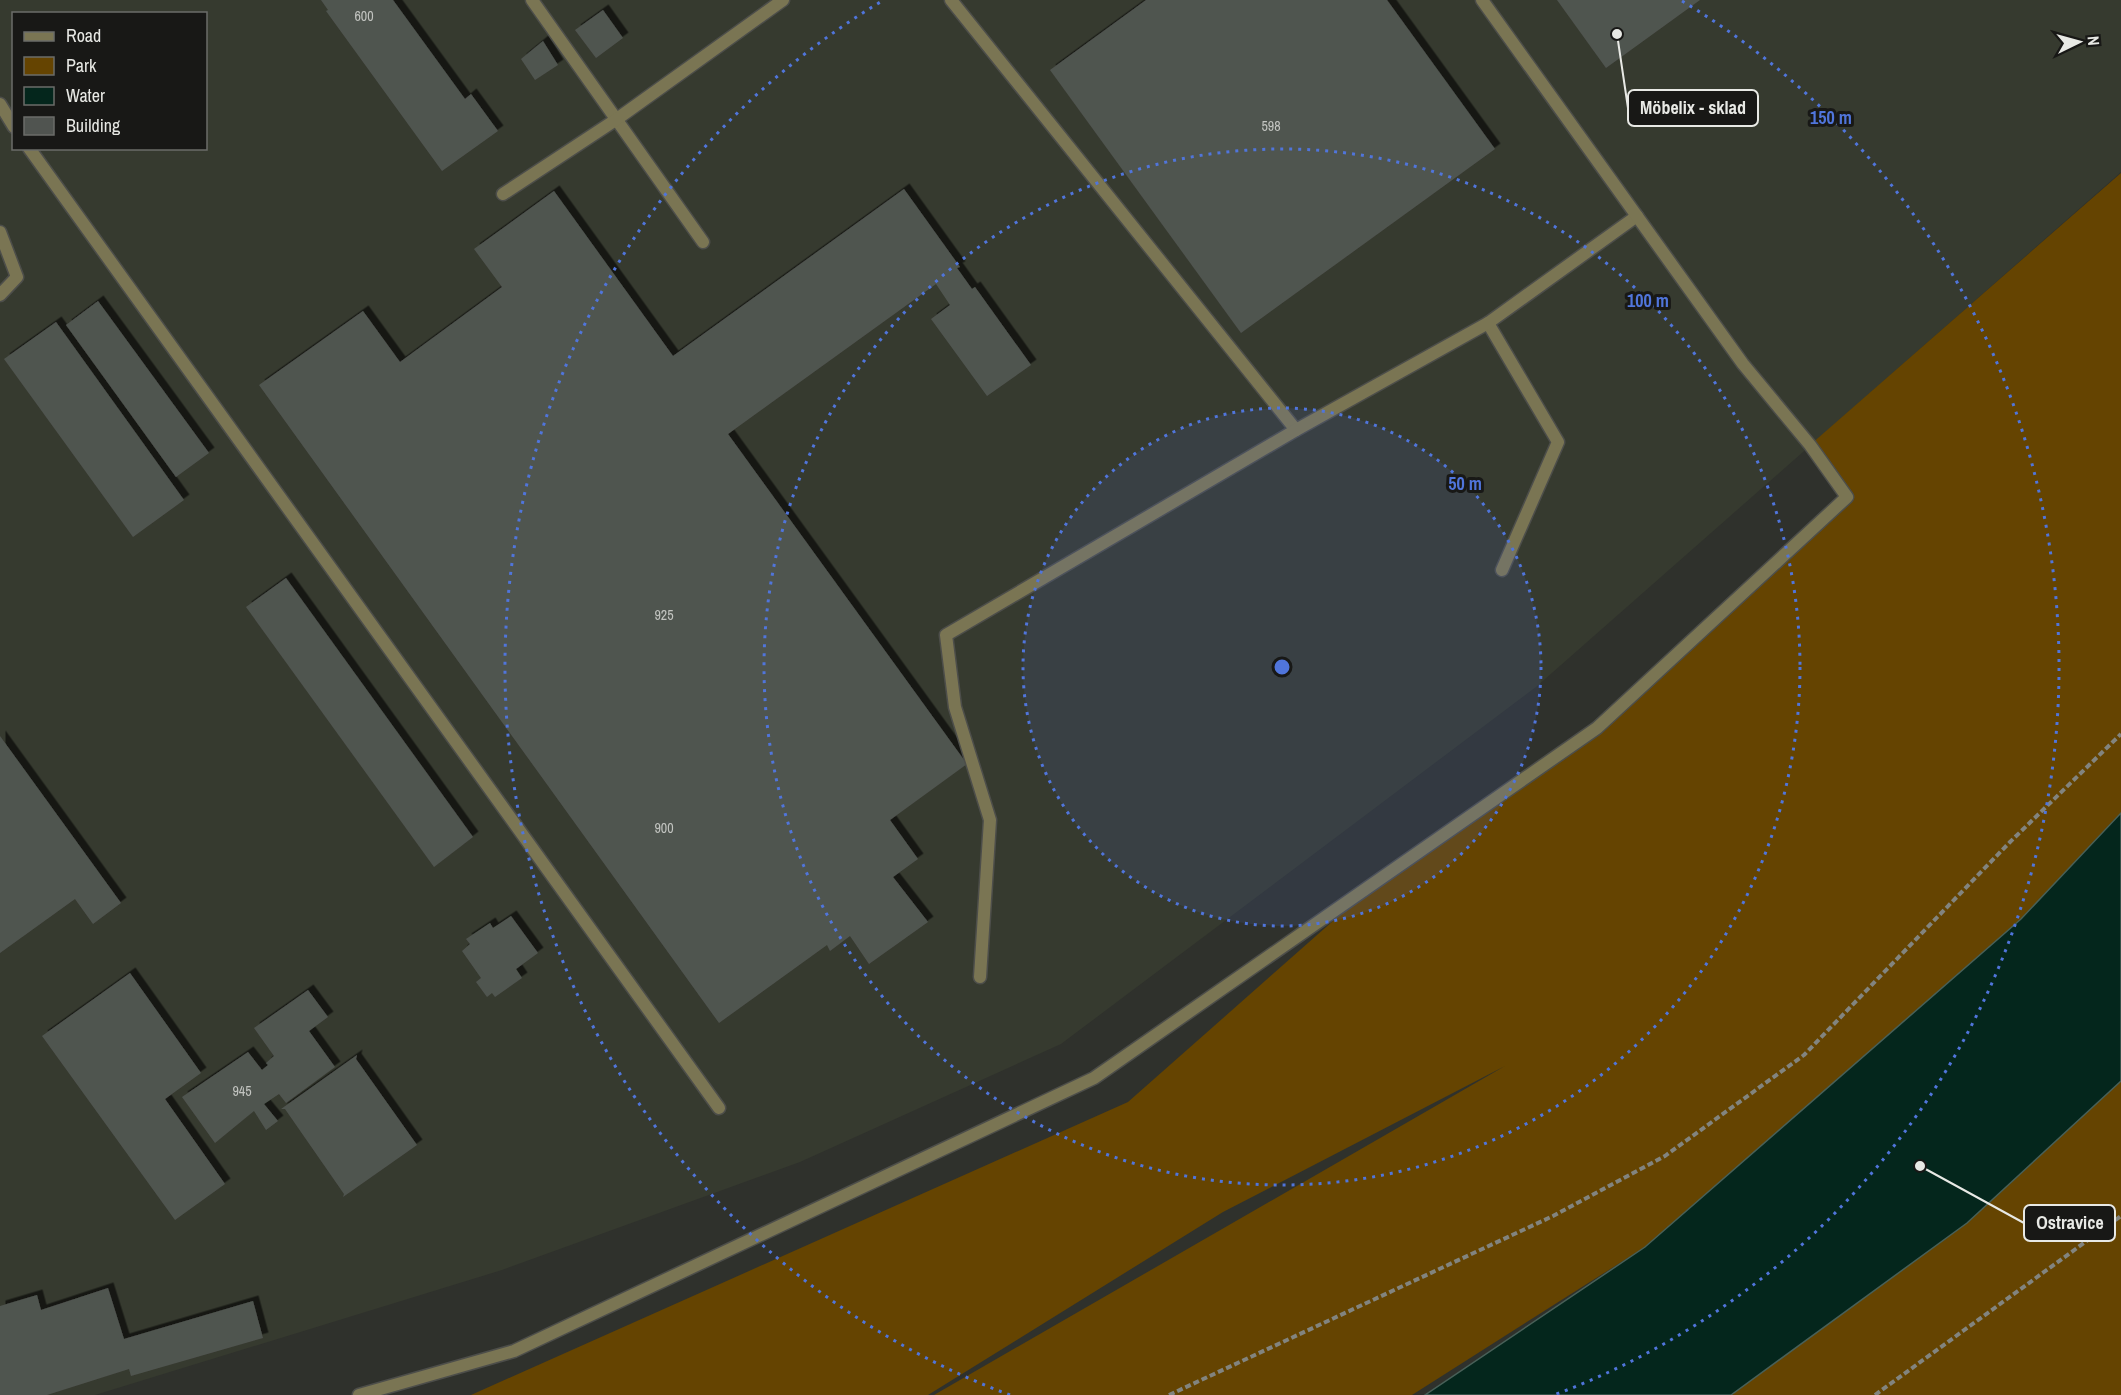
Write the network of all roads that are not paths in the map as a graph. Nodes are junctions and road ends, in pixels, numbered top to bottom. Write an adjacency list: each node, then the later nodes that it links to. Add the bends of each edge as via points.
1 (532, 0): 6 (street)
2 (783, 0): 6 (street)
3 (951, 0): 15 (street)
4 (1482, 0): 10 (street)
5 (0, 104): 7 (street)
6 (617, 119): 9 (street); 12 (street)
7 (12, 125)
8 (30, 150): 18 (street)
9 (503, 194)
10 (1637, 216): 14 (street); 19 (street, via 1743,364 1847,497 1597,728 1094,1078 514,1351)
11 (0, 232): 13 (street, via 17,277)
12 (703, 242)
13 (0, 295)
14 (1488, 322): 15 (street); 16 (street, via 1558,442)
15 (1296, 430): 17 (street, via 946,635 955,707 990,820)
16 (1502, 570)
17 (980, 977)
18 (719, 1108)
19 (359, 1395)

